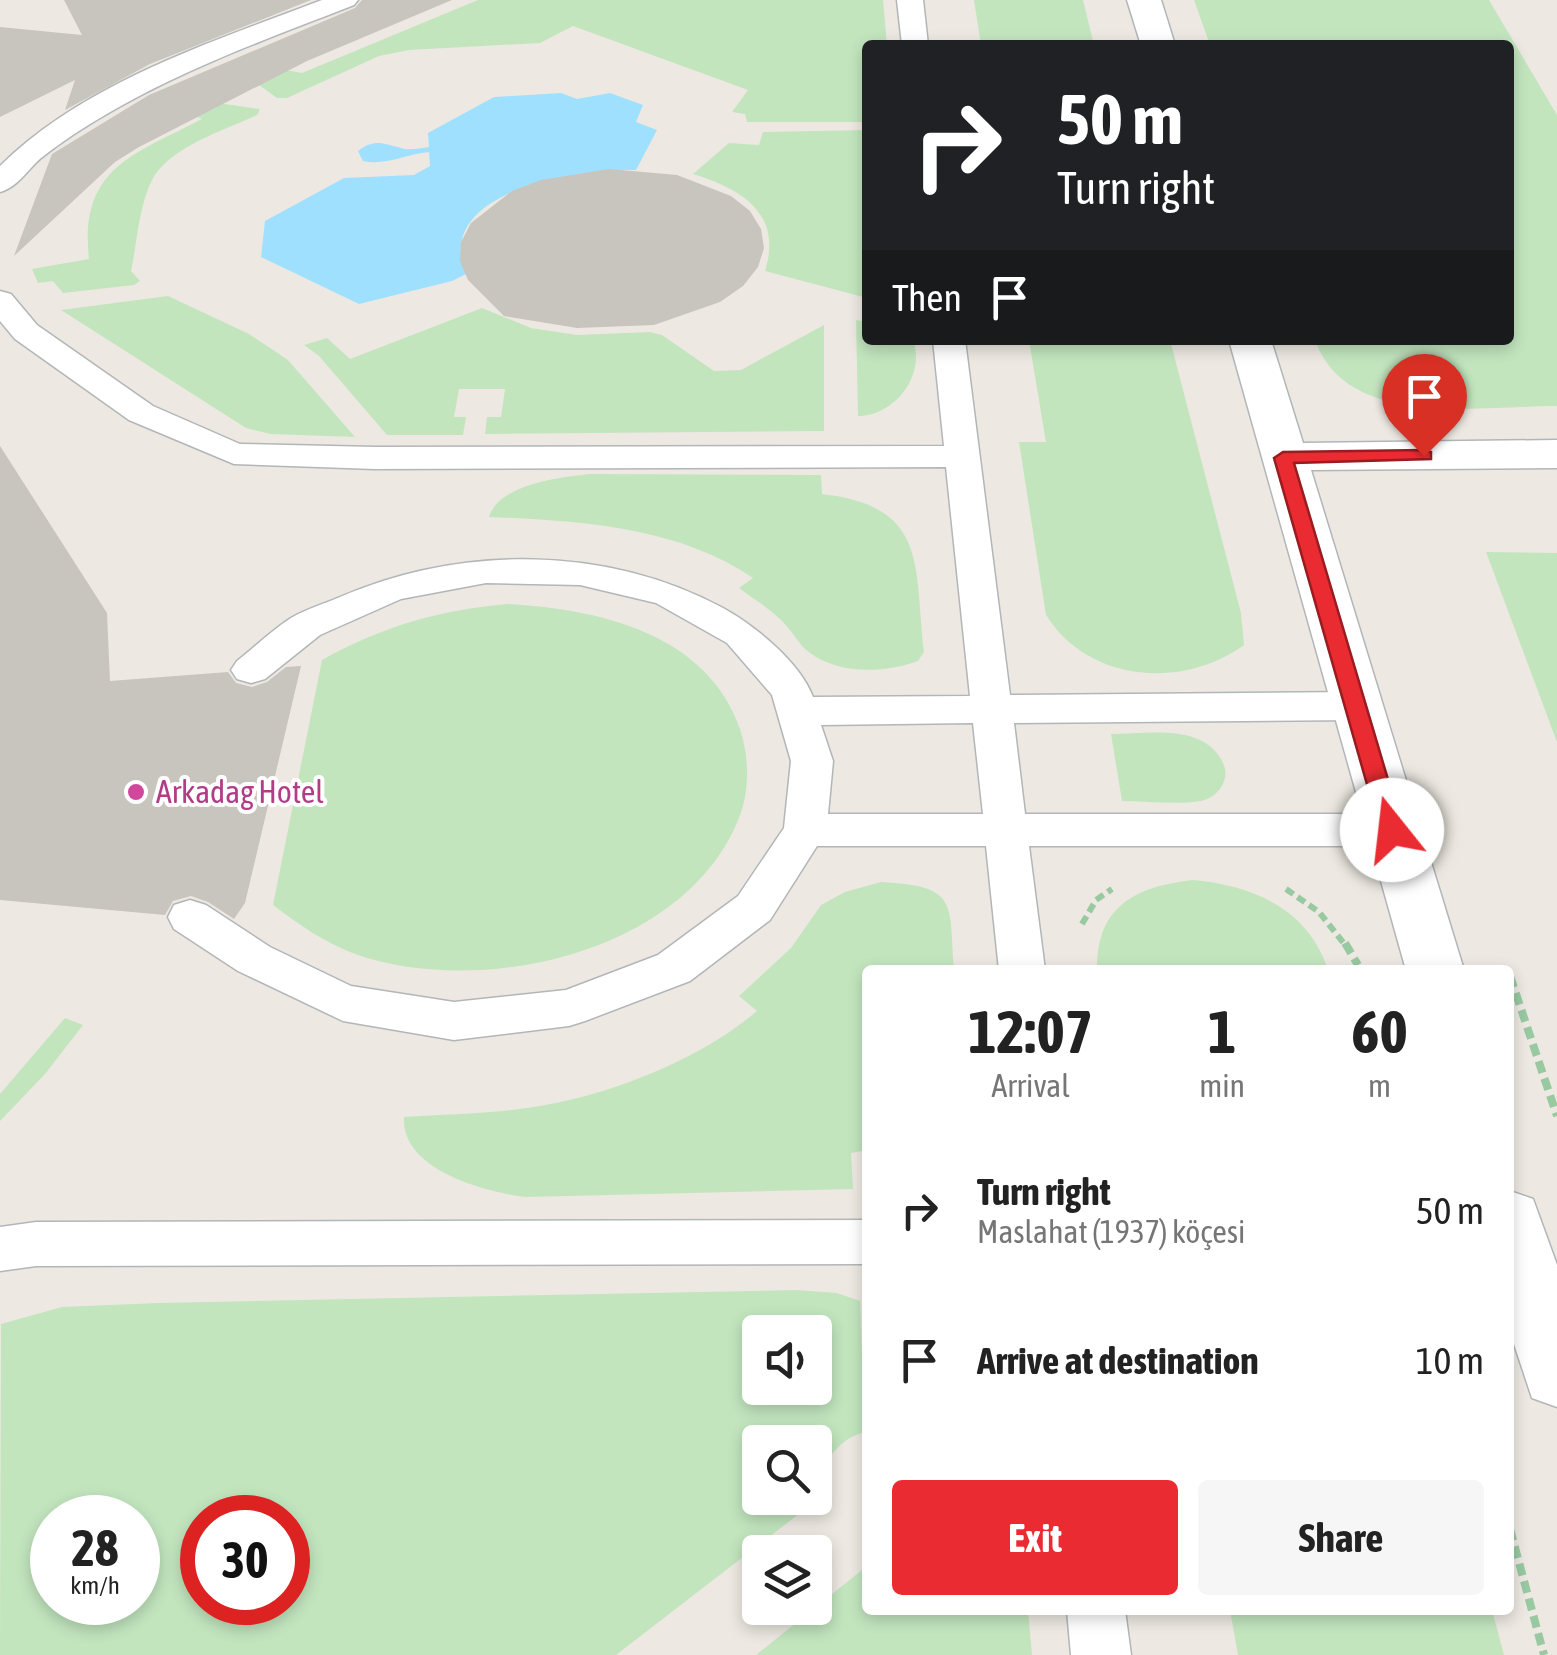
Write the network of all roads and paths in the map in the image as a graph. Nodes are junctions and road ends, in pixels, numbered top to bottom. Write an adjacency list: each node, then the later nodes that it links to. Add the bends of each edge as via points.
1 (345, 0): 6 (lane, via 127,92 42,142)
2 (910, 0): 4 (lane)
3 (1144, 0): 5 (street)
4 (914, 40)
5 (1156, 40)
6 (0, 183)
7 (0, 301): 11 (lane, via 26,332 141,413 234,454)
8 (950, 345): 11 (lane)
9 (1251, 345): 12 (street)
10 (1557, 454): 12 (street)
11 (962, 456): 22 (lane)
12 (1283, 458): 14 (street)
13 (251, 670): 15 (lane, via 306,626 392,589 486,571 580,572 668,594 741,634 790,691)
14 (1356, 706): 15 (lane); 17 (street)
15 (798, 711): 16 (lane, via 812,761)
16 (805, 830): 17 (lane); 20 (lane, via 754,908 674,968 569,1008 454,1021 343,1003)
17 (1392, 830): 24 (street)
18 (1122, 881): 21 (path, via 1096,900)
19 (1275, 884): 23 (path, via 1304,898 1337,927)
20 (190, 918)
21 (1080, 944)
22 (1021, 965)
23 (1357, 965)
24 (1433, 965)
25 (1514, 988): 27 (path)
26 (1514, 1014): 27 (path)
27 (1523, 1014): 28 (path)
28 (1557, 1116)
29 (1514, 1232): 32 (street)
30 (862, 1242): 31 (lane)
31 (0, 1249)
32 (1557, 1376)
33 (1514, 1544): 36 (path)
34 (1097, 1615): 35 (lane)
35 (1101, 1655)
36 (1544, 1655)

